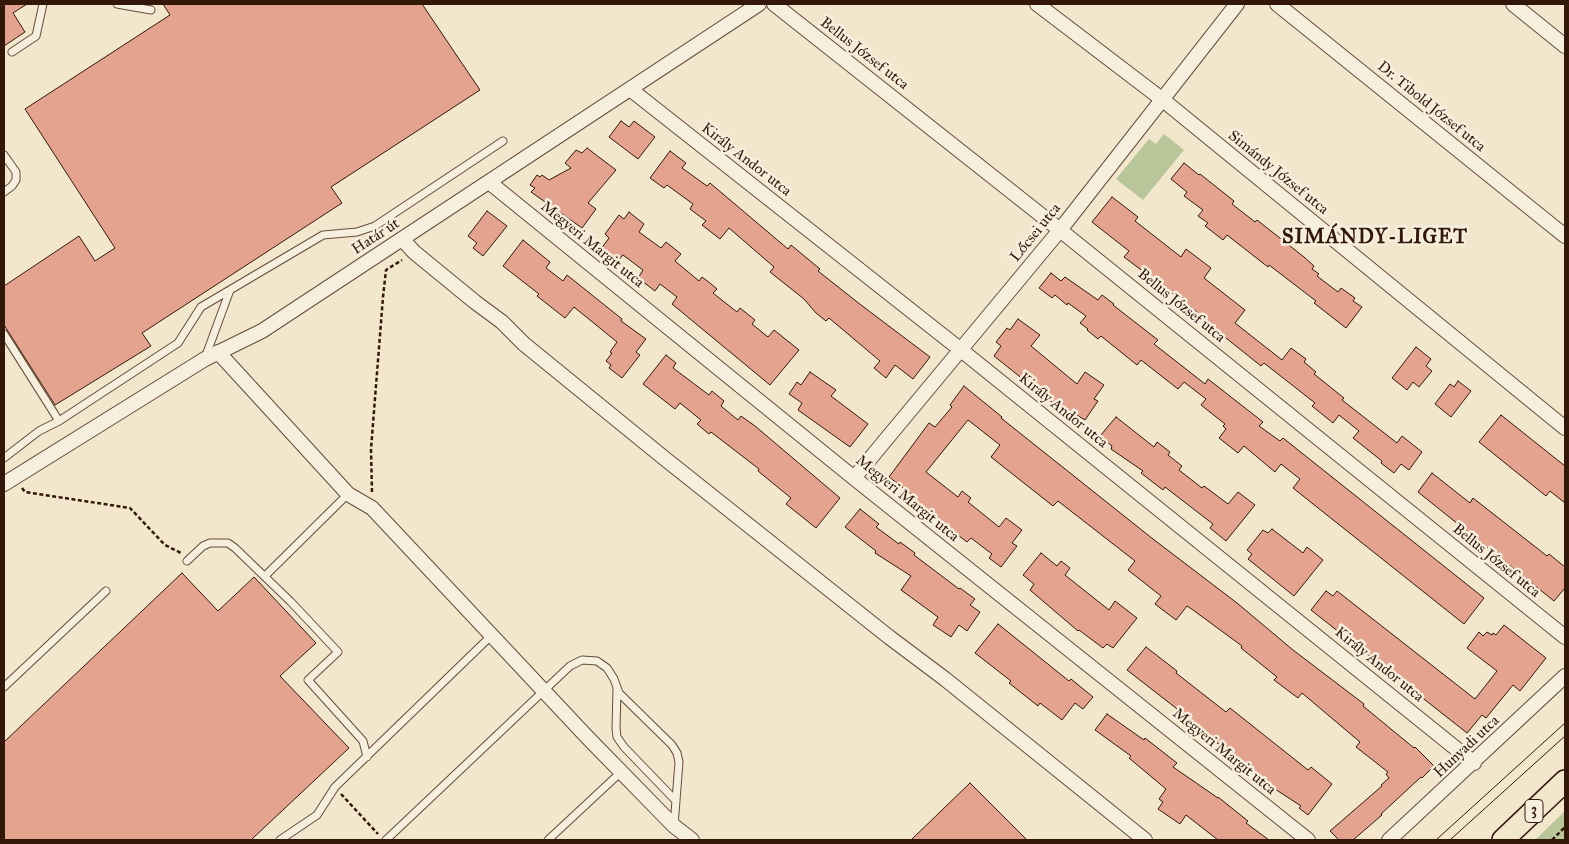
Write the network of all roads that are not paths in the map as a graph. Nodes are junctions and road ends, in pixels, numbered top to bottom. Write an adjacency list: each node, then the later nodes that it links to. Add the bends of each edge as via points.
1 (43, 4): 11 (lane, via 36,36)
2 (117, 4): 9 (lane)
3 (759, 4): 12 (street, Határ út)
4 (774, 4): 18 (street, Bellus József utca)
5 (1037, 4): 13 (street, Simándy József utca)
6 (1237, 4): 13 (street, Lőcsei utca)
7 (1277, 4): 19 (street, Dr. Tibold József utca)
8 (1513, 4): 10 (street)
9 (152, 10)
10 (1565, 46)
11 (12, 52)
12 (630, 89): 16 (street, Határ út); 23 (street, Király Andor utca)
13 (1163, 100): 18 (street, Lőcsei utca); 27 (street, Simándy József utca)
14 (503, 141): 21 (lane, via 375,226 357,232 323,234)
15 (4, 154): 17 (lane, via 16,172 16,180)
16 (488, 182): 20 (street, Határ út); 29 (street, Megyeri Margit utca)
17 (4, 192)
18 (1060, 230): 23 (street, Lőcsei utca); 36 (street, Bellus József utca)
19 (1565, 236)
20 (402, 239): 24 (street, Határ út, via 262,331); 52 (street, via 664,458)
21 (230, 290): 25 (lane); 26 (lane, via 201,307 178,344)
22 (4, 334): 26 (lane)
23 (961, 350): 29 (street, Lőcsei utca); 42 (street, Király Andor utca)
24 (218, 352): 25 (street, Határ út); 31 (street)
25 (205, 359): 30 (street, Határ út)
26 (59, 421): 28 (lane, via 39,431)
27 (1565, 428)
28 (4, 458)
29 (854, 478): 53 (street, Megyeri Margit utca)
30 (9, 480)
31 (348, 494): 33 (lane); 35 (street, via 372,508)
32 (187, 561): 33 (lane, via 203,546 228,543)
33 (266, 576): 41 (lane, via 338,652 308,680 363,741)
34 (106, 591): 38 (lane)
35 (492, 635): 40 (street); 41 (lane)
36 (1565, 637)
37 (1565, 676): 42 (street, Hunyadi utca)
38 (4, 688)
39 (617, 689): 40 (lane, via 614,679 602,664 582,660 570,666); 45 (lane, via 617,737); 45 (lane, via 677,753)
40 (544, 692): 43 (street); 48 (lane)
41 (367, 756): 47 (lane, via 335,787 317,815)
42 (1474, 763): 54 (street, Hunyadi utca)
43 (621, 772): 46 (street); 49 (lane)
44 (1565, 781): 55 (main road, 3)
45 (676, 801): 46 (lane)
46 (674, 826): 50 (street); 51 (street)
47 (280, 840)
48 (385, 840)
49 (548, 840)
50 (682, 840)
51 (692, 840)
52 (1145, 840)
53 (1308, 840)
54 (1389, 840)
55 (1503, 840)

